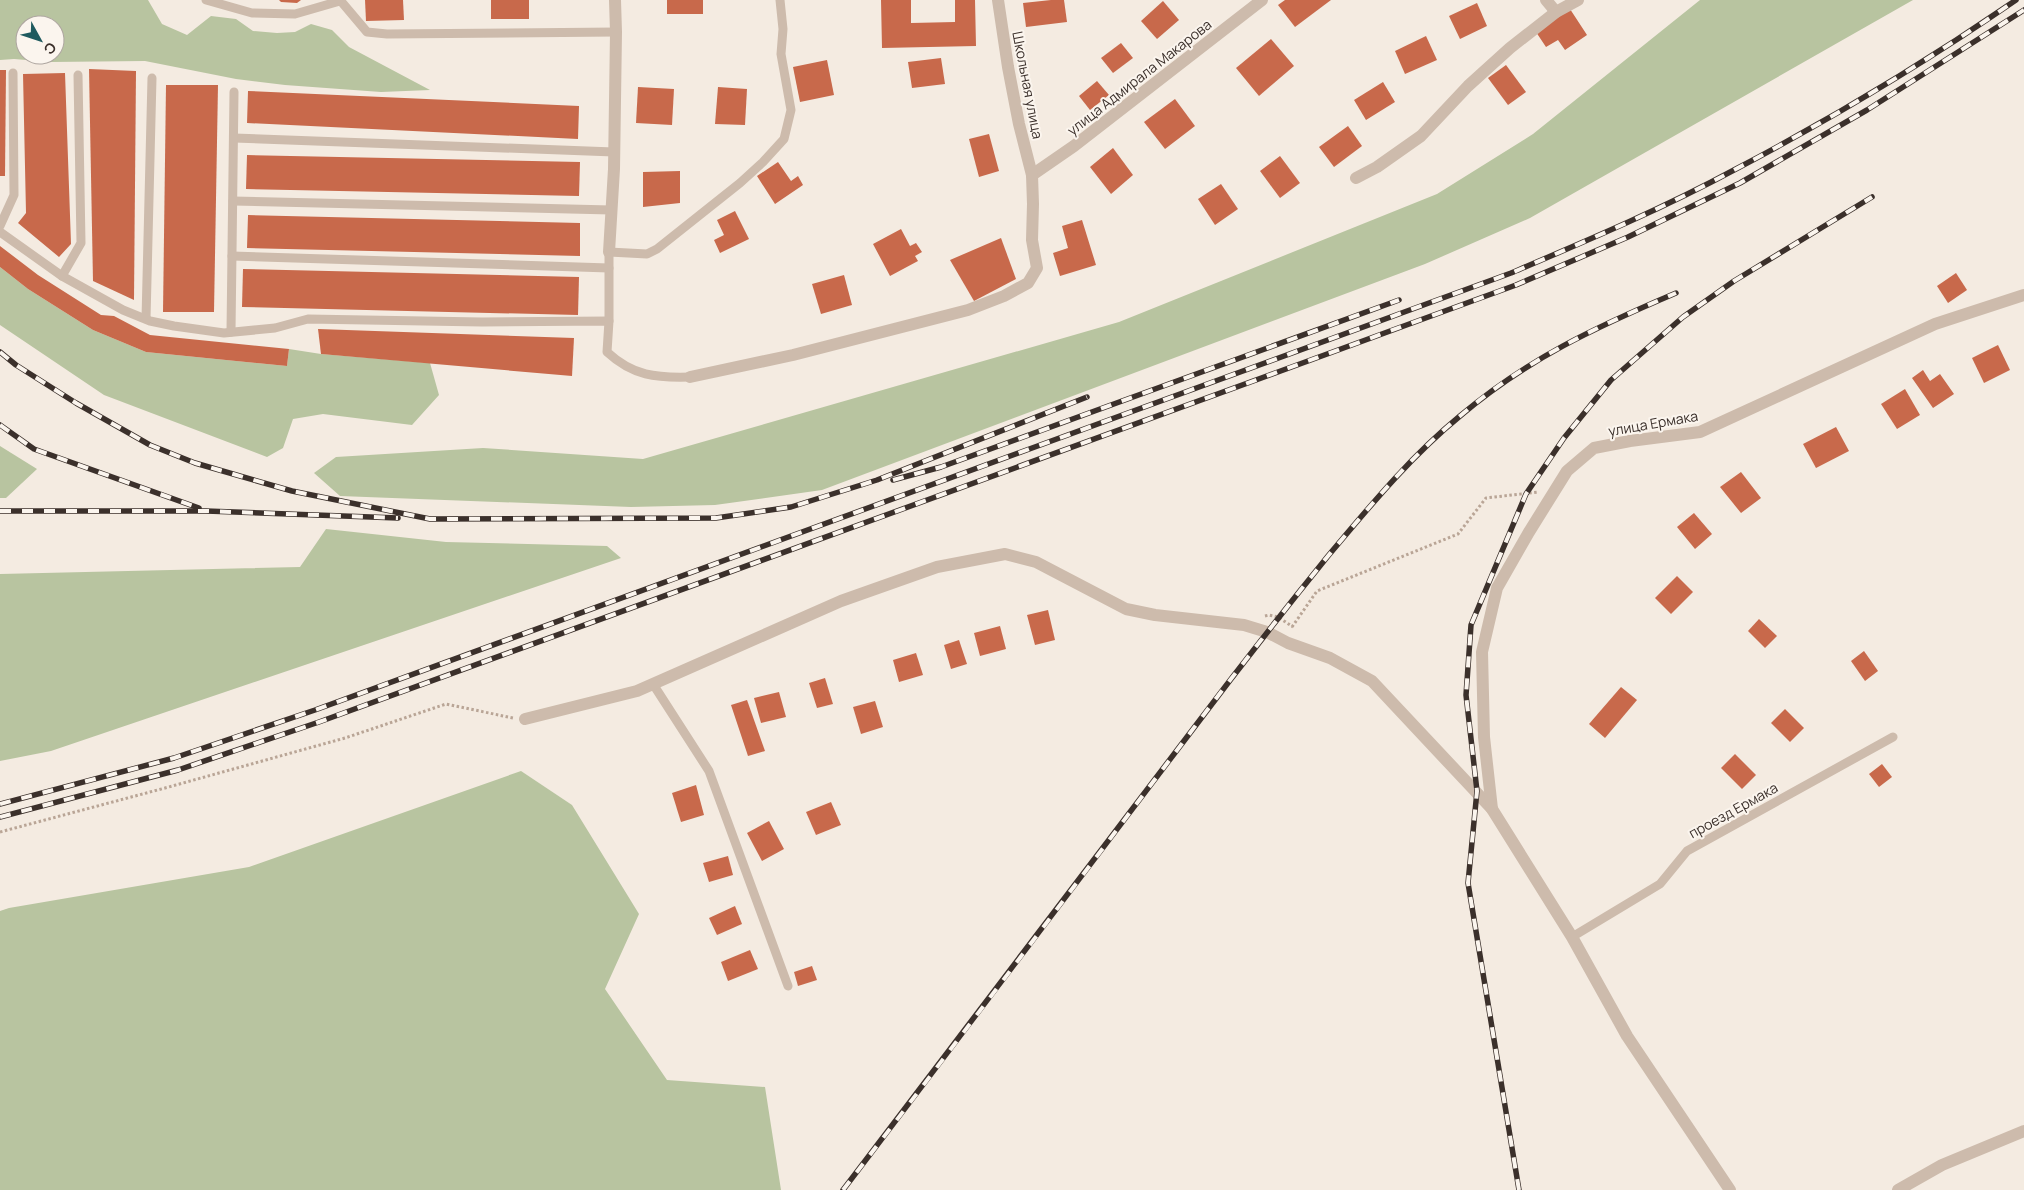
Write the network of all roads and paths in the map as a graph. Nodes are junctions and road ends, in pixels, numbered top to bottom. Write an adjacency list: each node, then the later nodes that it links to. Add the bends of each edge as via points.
1 (206, 0): 2 (lane, via 252,13 294,14)
2 (340, 0): 10 (lane, via 367,32)
3 (615, 0): 10 (street)
4 (780, 0): 23 (lane, via 781,54 791,110 784,139 740,183 657,249 647,254)
5 (998, 0): 17 (street, Школьная улица, via 1019,124)
6 (1262, 0): 17 (street, улица Адмирала Макарова)
7 (1546, 0): 9 (street)
8 (1578, 0): 9 (street)
9 (1556, 12): 18 (street, via 1468,86 1421,136)
10 (616, 32): 16 (street)
11 (13, 74): 21 (lane, via 14,196)
12 (78, 75): 26 (lane, via 81,244)
13 (152, 78): 28 (lane)
14 (234, 92): 15 (lane)
15 (234, 138): 16 (lane); 19 (lane)
16 (614, 152): 20 (street)
17 (1032, 175): 31 (street, Школьная улица, via 1032,240 1037,268 1028,283 968,310 793,355)
18 (1356, 178)
19 (233, 201): 20 (lane); 24 (lane)
20 (611, 210): 23 (street)
21 (0, 226)
22 (0, 232): 26 (lane)
23 (609, 252): 25 (lane)
24 (232, 256): 25 (lane); 30 (lane)
25 (609, 268): 29 (lane)
26 (62, 276): 28 (lane)
27 (2024, 295): 32 (street, улица Ермака, via 1935,324 1700,432 1594,448 1567,471)
28 (146, 319): 30 (lane, via 174,326)
29 (609, 321): 30 (lane, via 308,319 274,328); 31 (lane, via 607,352 619,363 663,378)
30 (231, 332)
31 (690, 376)
32 (1556, 489): 33 (path, via 1486,498 1458,534 1317,591); 37 (street, улица Ермака, via 1497,588 1482,652 1484,737)
33 (1292, 626)
34 (653, 684): 35 (street, via 637,691); 37 (street, via 841,601 937,567 1005,554 1036,562 1126,609 1244,625 1330,658 1372,681); 40 (lane, via 709,771)
35 (525, 719): 38 (path, via 446,704 345,738)
36 (1893, 737): 39 (lane, проезд Ермака, via 1687,851 1660,884)
37 (1492, 809): 39 (street)
38 (0, 832)
39 (1572, 937): 42 (street, via 1627,1036)
40 (788, 986)
41 (2024, 1131): 43 (street, via 1942,1165)
42 (1730, 1190)
43 (1898, 1190)

